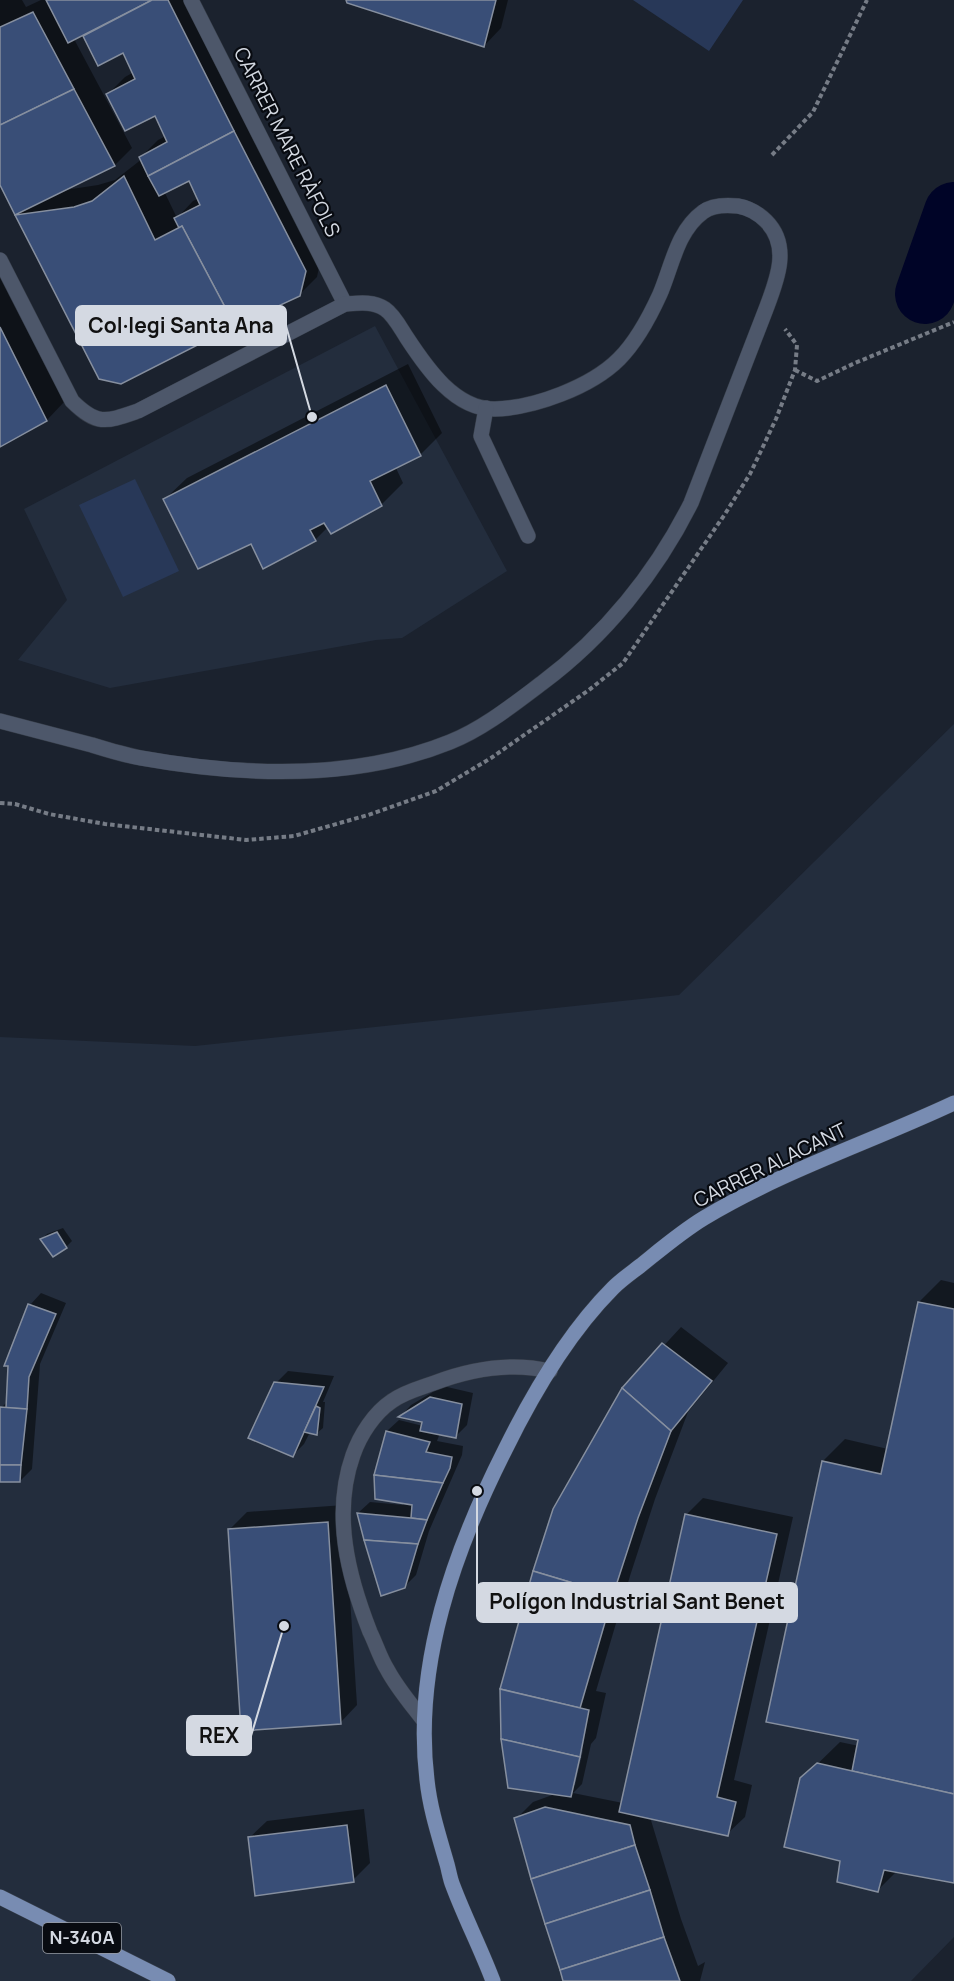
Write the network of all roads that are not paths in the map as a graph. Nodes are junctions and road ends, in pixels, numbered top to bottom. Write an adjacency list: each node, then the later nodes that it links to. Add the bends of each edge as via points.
1 (191, 0): 3 (street, CARRER MARE RÀFOLS)
2 (0, 260): 3 (street, via 72,401 87,415 101,420 138,411)
3 (345, 304): 4 (street, via 364,302 387,310 423,364 443,384 459,398)
4 (486, 408): 5 (street, via 481,436); 6 (street, via 520,406 549,398 581,385 620,358 659,296 686,228 706,209 749,208 774,229 780,262 776,284 678,529 627,602 598,635 561,669 486,723 452,741 407,756 319,770 202,767 138,758)
5 (528, 536)
6 (0, 721)
7 (954, 1103): 8 (main road, CARRER ALACANT, via 789,1175 702,1219 613,1288)
8 (550, 1371): 9 (main road, CARRER ALACANT, via 490,1479 454,1566 432,1654); 9 (street, via 533,1367 491,1368 414,1390 380,1412 358,1442 350,1464 343,1496 343,1533 360,1603 386,1668)
9 (424, 1721): 12 (main road, CARRER ALACANT, via 427,1783 437,1830 452,1884)
10 (0, 1897): 11 (main road, N-340A)
11 (168, 1980)
12 (493, 1981)

